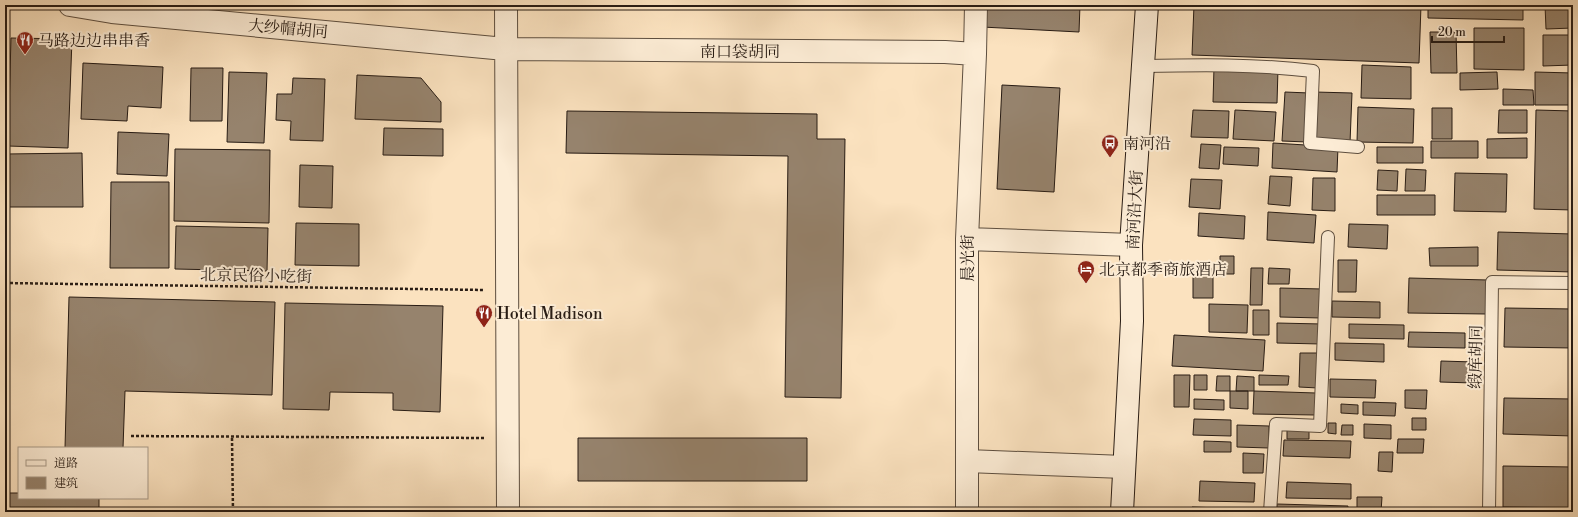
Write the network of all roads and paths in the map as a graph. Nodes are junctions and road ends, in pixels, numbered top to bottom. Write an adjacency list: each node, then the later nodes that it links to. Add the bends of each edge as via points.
1 (70, 5): 5 (street, 大纱帽胡同)
2 (506, 5): 6 (street)
3 (976, 5): 7 (street, 晨光街)
4 (1147, 5): 8 (street, 南河沿大街)
5 (112, 8): 6 (street, 大纱帽胡同)
6 (506, 49): 7 (street, 南口袋胡同); 15 (street)
7 (975, 54): 11 (street, 晨光街)
8 (1143, 66): 9 (lane, via 1211,64 1284,67 1313,71 1310,143); 12 (street, 南河沿大街)
9 (1358, 147)
10 (1328, 236): 25 (lane, via 1320,426 1276,424)
11 (967, 239): 12 (street); 19 (street, 晨光街)
12 (1131, 245): 20 (street, 南河沿大街, via 1132,321)
13 (5, 283): 15 (path, 北京民俗小吃街)
14 (1573, 283): 26 (lane, 缎库胡同, via 1492,282)
15 (507, 290): 18 (street)
16 (130, 436): 17 (path)
17 (232, 438): 18 (path); 21 (path)
18 (508, 438): 22 (street)
19 (967, 461): 20 (street); 23 (street, 晨光街)
20 (1124, 467): 24 (street, 南河沿大街)
21 (233, 512)
22 (508, 512)
23 (967, 512)
24 (1122, 512)
25 (1270, 512)
26 (1489, 512)

